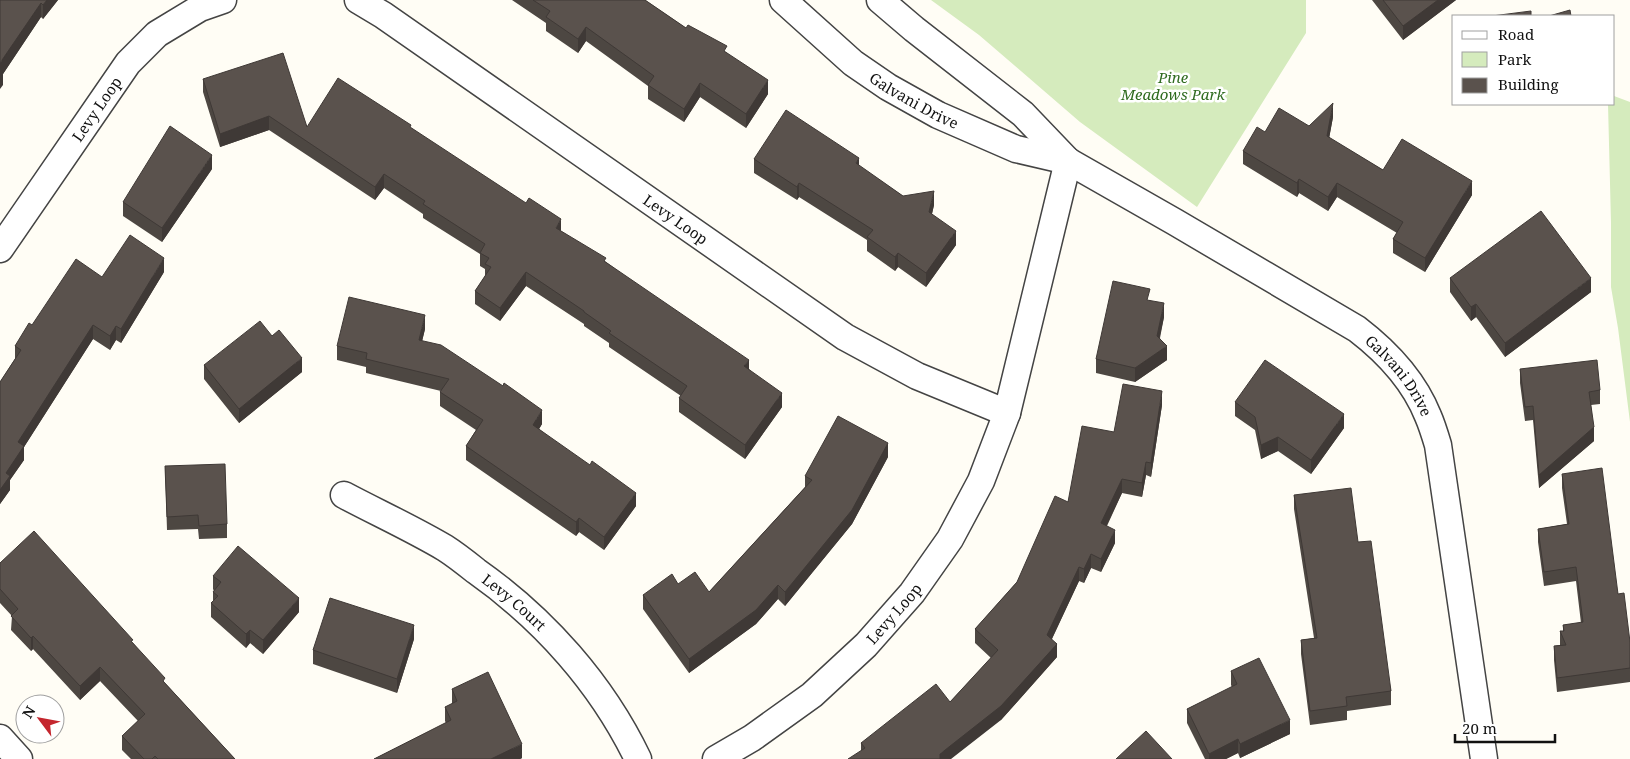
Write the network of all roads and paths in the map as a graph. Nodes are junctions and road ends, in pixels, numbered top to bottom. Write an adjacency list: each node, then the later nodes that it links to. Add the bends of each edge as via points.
1 (223, 0): 6 (street, Levy Loop, via 200,8 157,34 128,63)
2 (358, 0): 7 (street, Levy Loop, via 845,337 916,376)
3 (783, 0): 5 (street, Galvani Drive, via 853,63 929,111 1016,149)
4 (880, 0): 5 (street, Galvani Drive, via 1023,114)
5 (1068, 161): 7 (street, Levy Loop); 13 (street, Galvani Drive, via 1357,329 1376,344 1409,380 1428,415 1438,445)
6 (0, 249)
7 (1008, 413): 12 (street, Levy Loop, via 982,481 950,539 912,593 866,645 812,695)
8 (344, 495): 11 (street, Levy Court, via 446,549 501,588 551,634 592,682 626,733)
9 (0, 738): 10 (street)
10 (19, 759)
11 (638, 759)
12 (716, 759)
13 (1484, 759)

